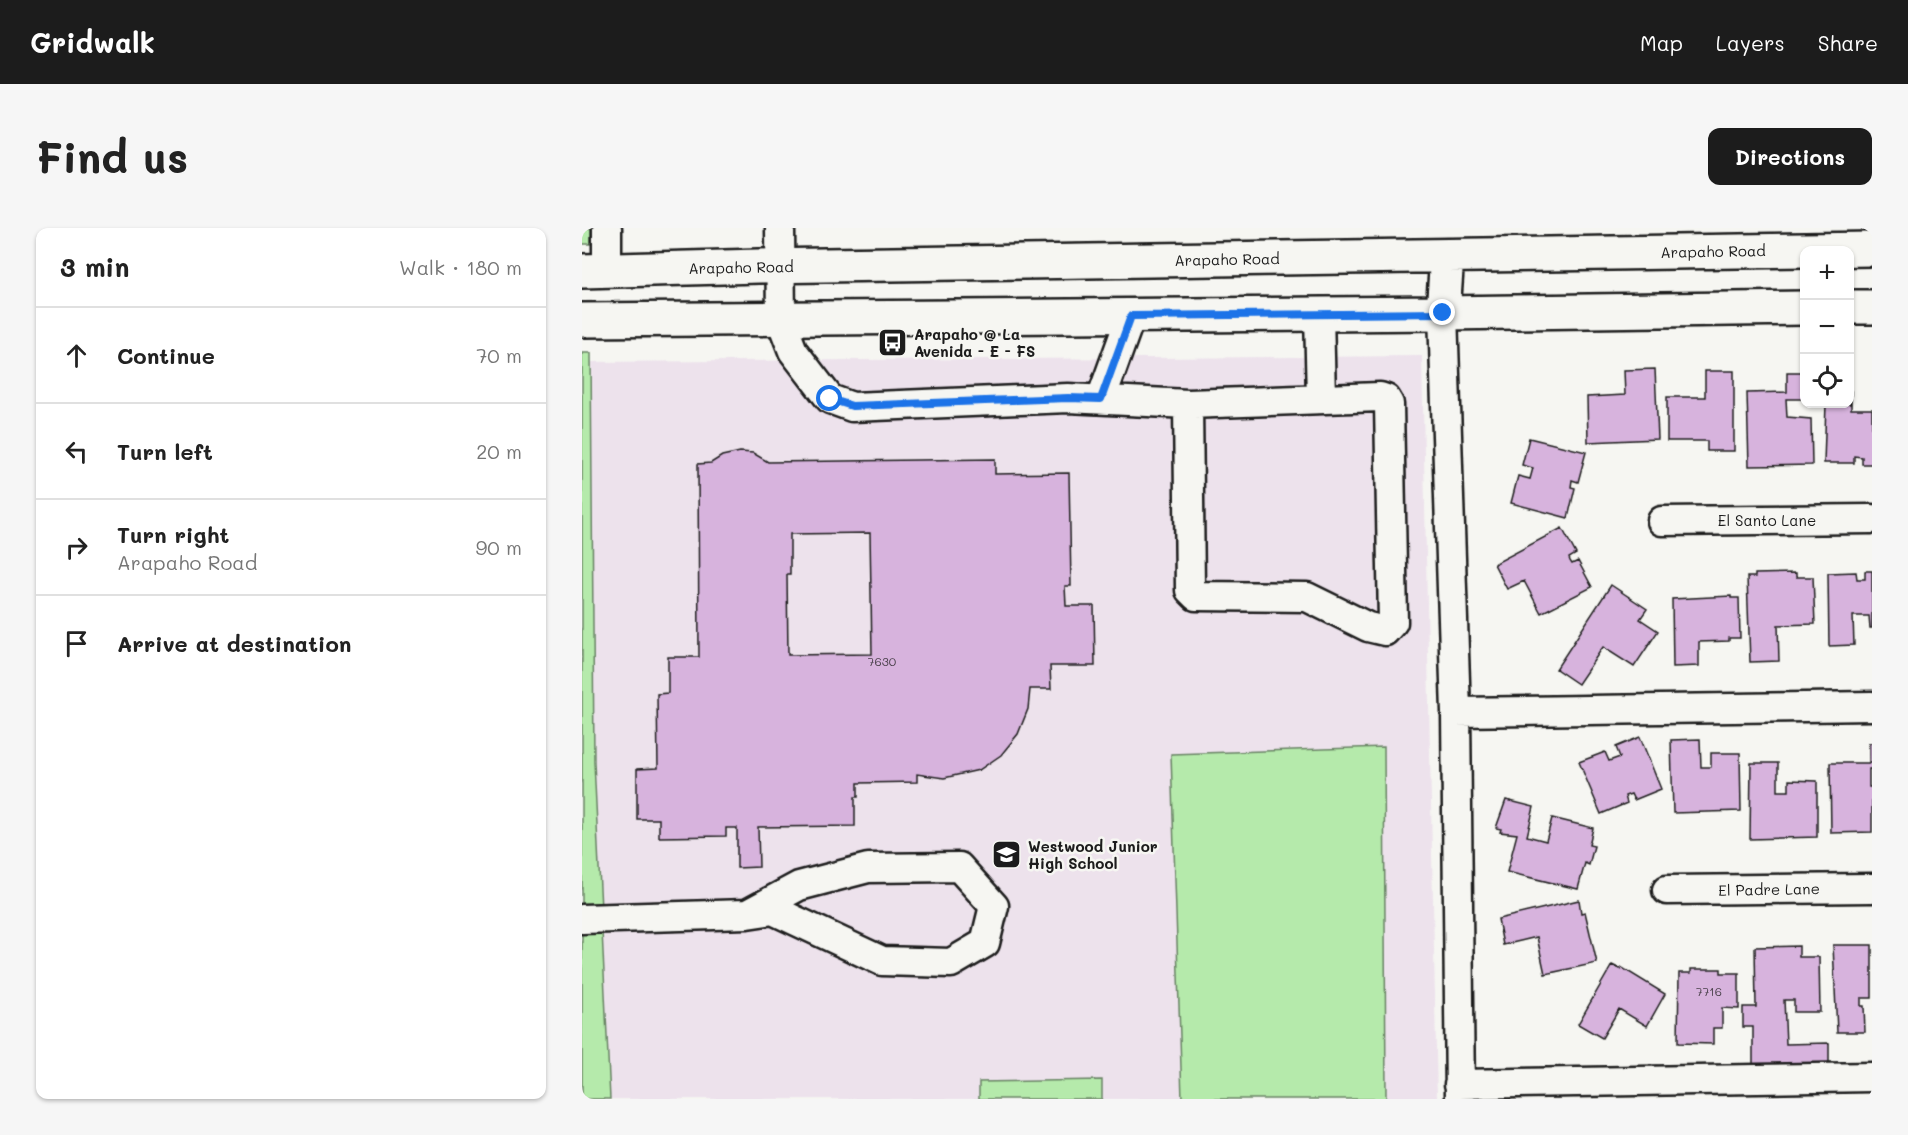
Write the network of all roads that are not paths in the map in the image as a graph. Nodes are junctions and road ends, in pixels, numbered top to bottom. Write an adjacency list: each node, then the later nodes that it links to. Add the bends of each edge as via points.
1 (607, 228): 6 (street)
2 (780, 228): 5 (street)
3 (1872, 249): 4 (main road, Arapaho Road)
4 (1447, 256): 5 (main road, Arapaho Road); 10 (main road)
5 (780, 266): 6 (main road, Arapaho Road); 14 (street)
6 (594, 270)
7 (1854, 307): 8 (main road)
8 (1872, 307)
9 (1800, 308): 10 (main road)
10 (1443, 313): 11 (main road); 21 (street)
11 (1318, 314): 12 (main road); 16 (street)
12 (1131, 316): 14 (main road); 15 (street)
13 (582, 320): 14 (main road)
14 (781, 320): 15 (street, via 793,351 830,399 852,406)
15 (1101, 399): 17 (street)
16 (1321, 399): 17 (street); 17 (street, via 1380,397 1389,404 1393,622 1385,631 1368,627 1307,597 1196,596 1190,590)
17 (1188, 404)
18 (1872, 519): 19 (street, El Santo Lane)
19 (1662, 521)
20 (1872, 705): 21 (street)
21 (1456, 712): 27 (street)
22 (1872, 888): 23 (street, El Padre Lane)
23 (1667, 890)
24 (747, 914): 24 (street, via 799,886 868,868 959,867 994,906 985,943 951,963 882,961 773,910); 25 (street)
25 (582, 919)
26 (1872, 1077): 27 (street)
27 (1460, 1091)

